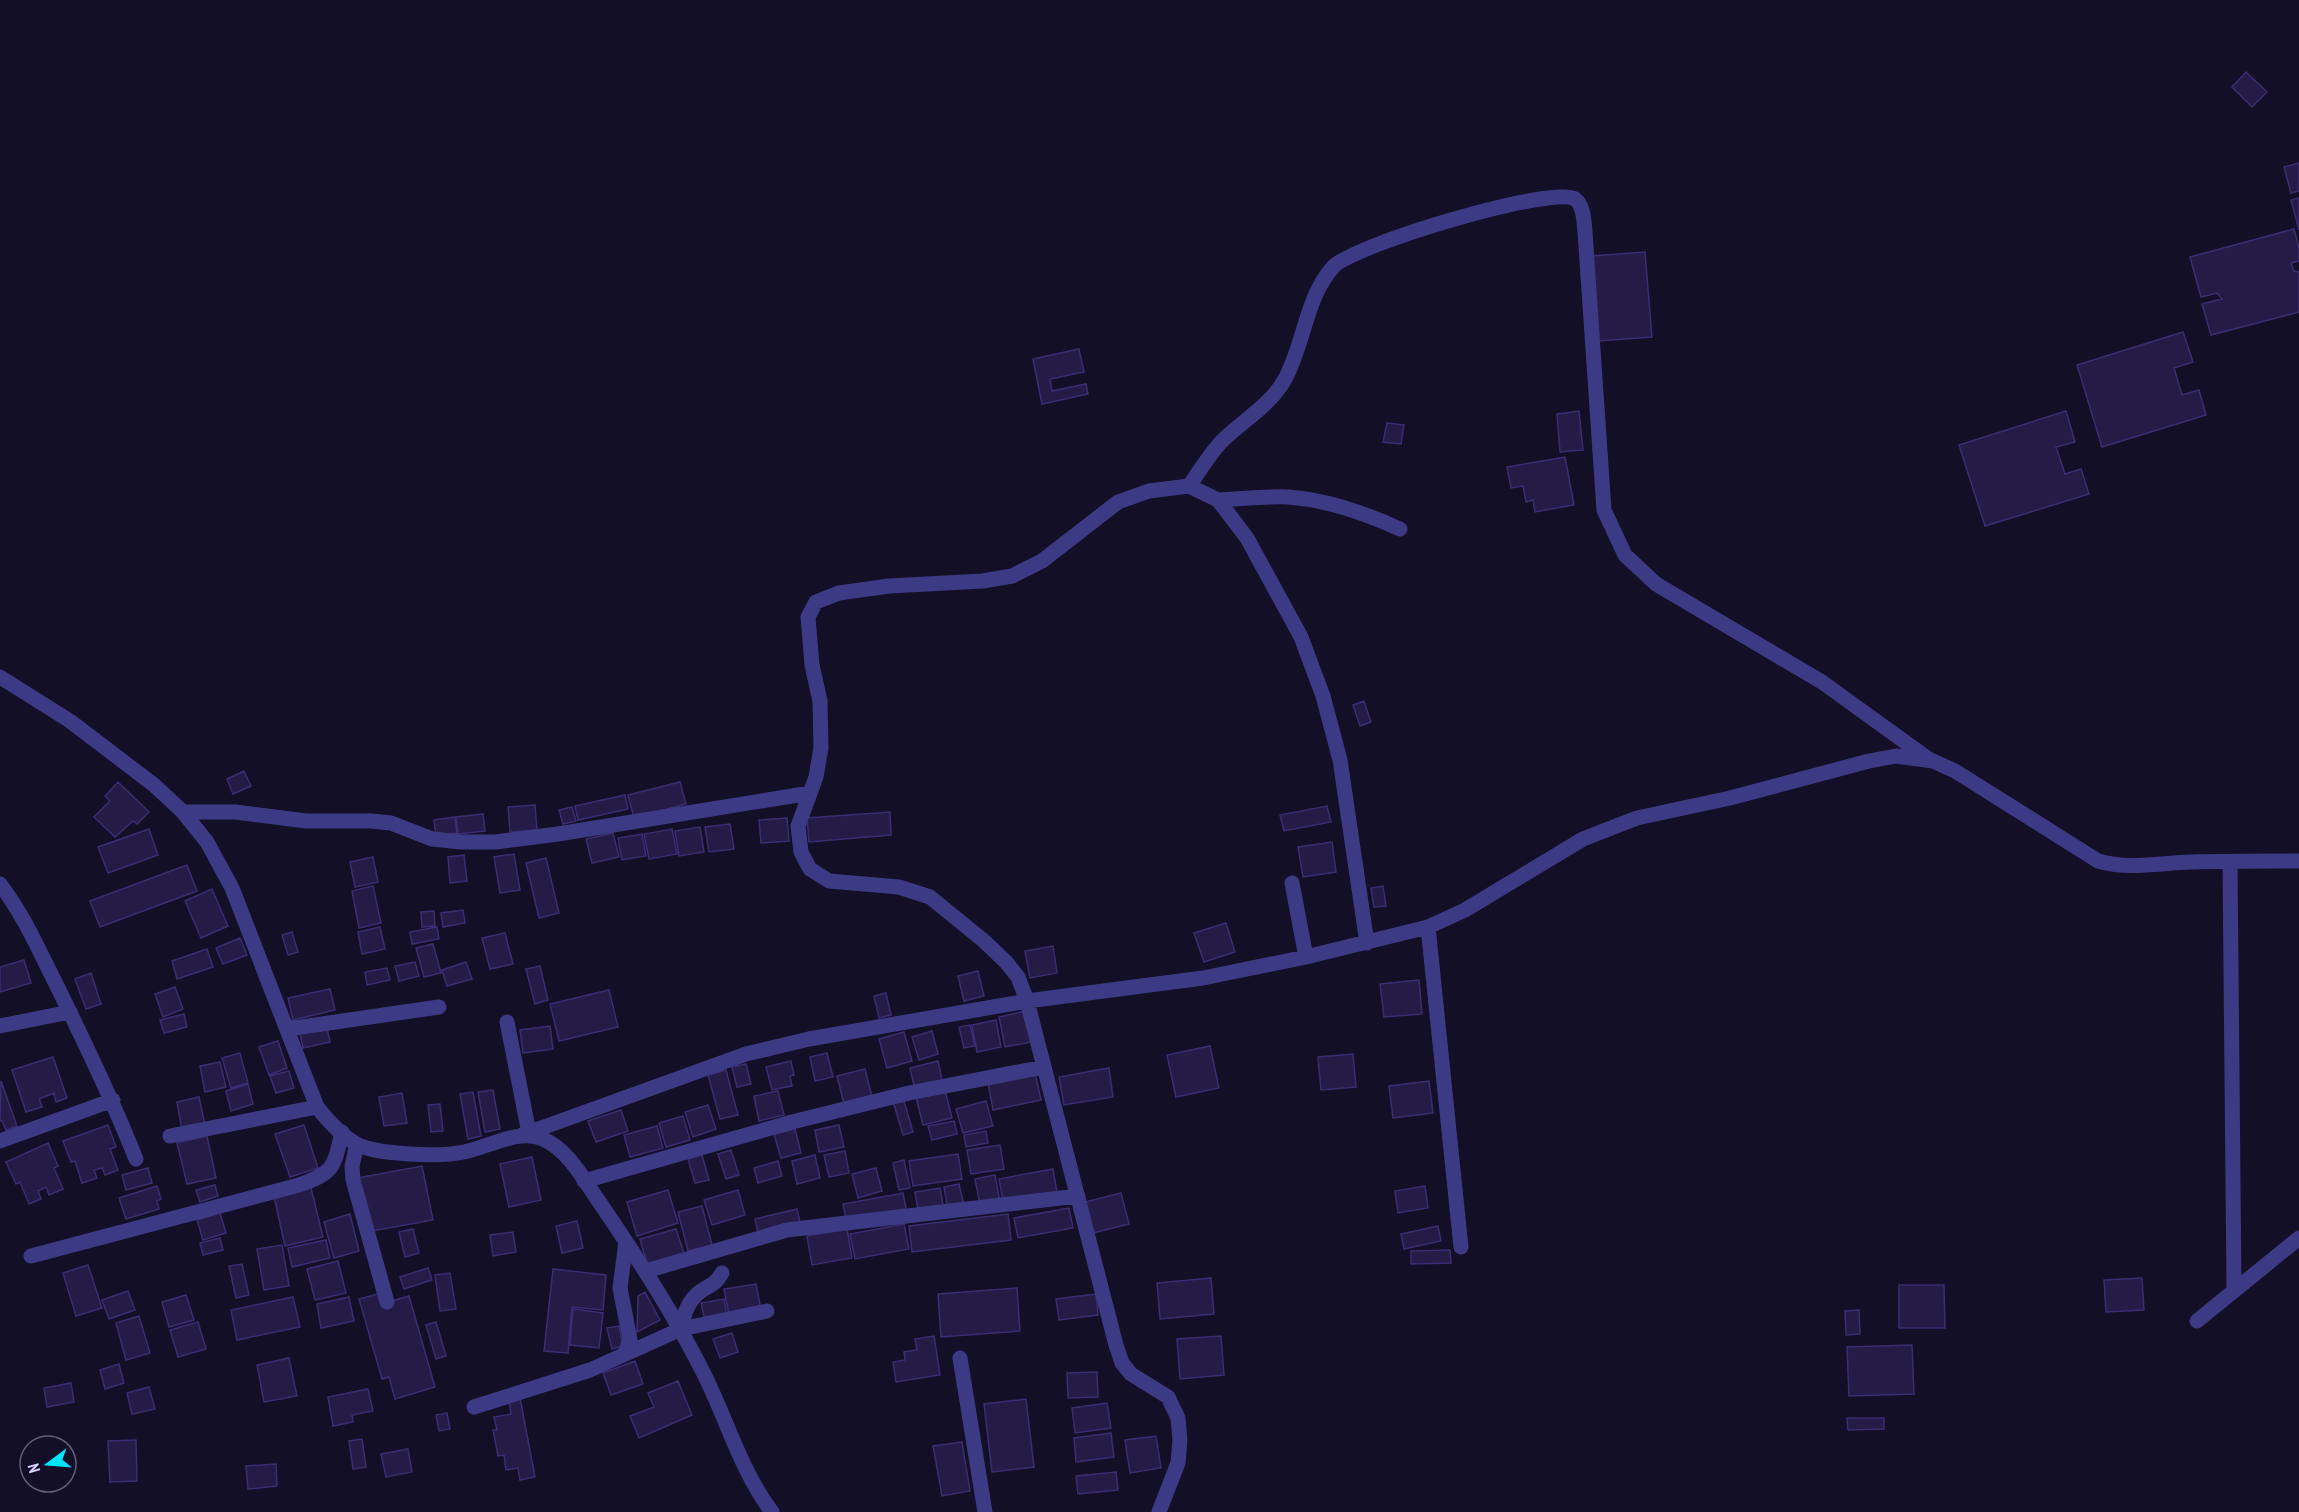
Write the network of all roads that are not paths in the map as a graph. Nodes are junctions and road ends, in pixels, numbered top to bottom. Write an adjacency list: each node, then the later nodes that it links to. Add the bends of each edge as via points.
1 (1189, 486): 2 (street); 5 (street, via 1220,443 1274,395 1286,378 1314,297 1335,264 1375,245 1485,210 1555,195 1569,196 1580,206 1585,232 1604,510 1625,555 1656,584 1822,682); 6 (street, via 1149,491 1118,502 1042,561 1012,576 879,587 839,593 816,602 808,617 808,633 820,700 821,748)
2 (1218, 500): 3 (street, via 1288,498 1320,502 1363,513); 13 (street, via 1247,538 1301,637 1323,696 1340,760)
3 (1400, 529)
4 (0, 677): 7 (street, via 70,721)
5 (1933, 761): 9 (street, via 2098,861 2126,867); 12 (street, via 1896,756 1869,761 1637,818 1583,839 1465,910)
6 (810, 793): 7 (street, via 495,842 432,838 390,823 371,821 306,821 235,812); 15 (street, via 798,826 801,852 810,869 830,881 899,887 930,897 1006,962 1018,977)
7 (183, 812): 20 (street, via 207,842 231,888)
8 (2299, 861): 9 (street)
9 (2230, 862): 38 (street)
10 (1292, 882): 14 (street)
11 (0, 884): 17 (street)
12 (1428, 927): 13 (street); 34 (street)
13 (1367, 943): 14 (street)
14 (1306, 957): 15 (street, via 1203,978)
15 (1027, 1000): 21 (street); 25 (street, via 890,1023 746,1054)
16 (439, 1007): 20 (street)
17 (70, 1012): 19 (street); 22 (street)
18 (507, 1022): 25 (street)
19 (0, 1026)
20 (287, 1029): 23 (street)
21 (1044, 1067): 30 (street, via 909,1093); 31 (street)
22 (113, 1100): 27 (street); 29 (street)
23 (317, 1107): 24 (street); 26 (street)
24 (342, 1132): 28 (street); 35 (street, via 336,1158 321,1177)
25 (526, 1134): 28 (street, via 464,1152 437,1155); 30 (street, via 543,1138 559,1149)
26 (170, 1136)
27 (0, 1141)
28 (357, 1144): 39 (street, via 353,1180)
29 (136, 1159)
30 (584, 1181): 33 (street)
31 (1078, 1197): 36 (street, via 787,1230); 48 (street, via 1122,1363 1131,1374 1168,1397 1178,1418 1178,1463)
32 (2299, 1238): 38 (street)
33 (626, 1242): 36 (street); 43 (street, via 620,1288 630,1339)
34 (1461, 1247)
35 (31, 1256)
36 (646, 1271): 42 (street)
37 (722, 1273): 42 (street, via 717,1283 690,1302)
38 (2234, 1290): 41 (street)
39 (387, 1302)
40 (767, 1311): 42 (street)
41 (2197, 1321)
42 (681, 1329): 43 (street); 46 (street, via 756,1491)
43 (625, 1354): 45 (street)
44 (960, 1358): 47 (street)
45 (474, 1407)
46 (772, 1512)
47 (985, 1512)
48 (1159, 1512)

